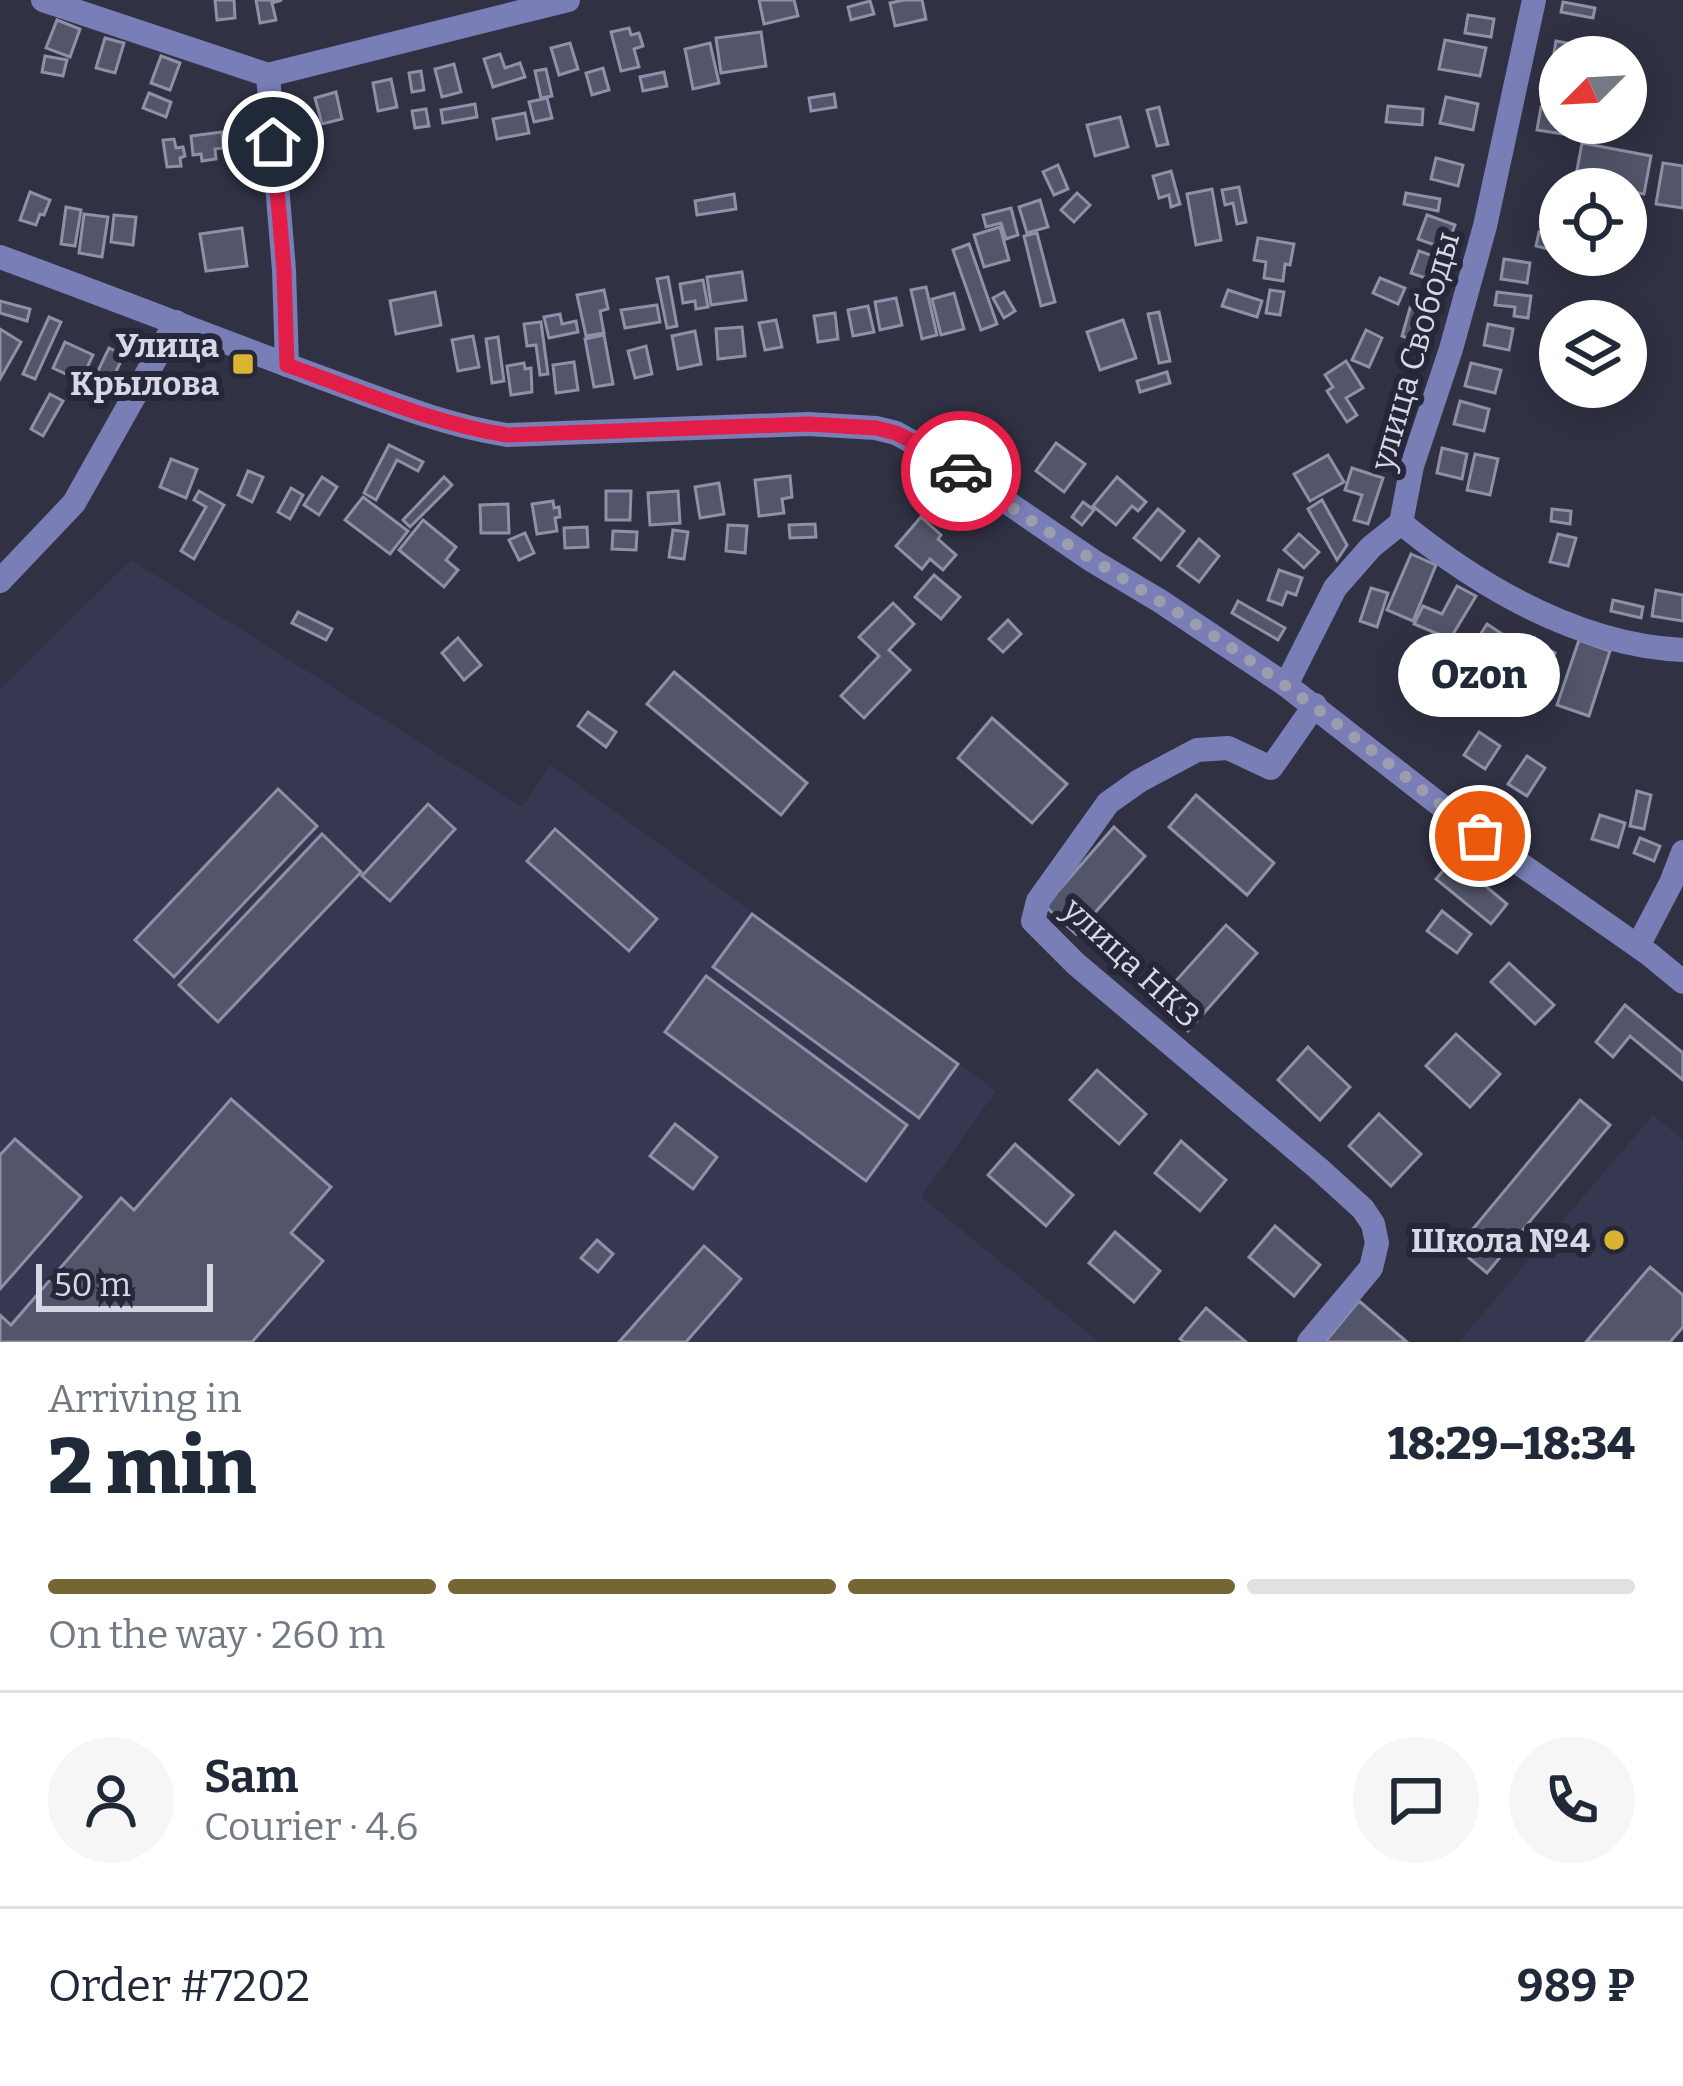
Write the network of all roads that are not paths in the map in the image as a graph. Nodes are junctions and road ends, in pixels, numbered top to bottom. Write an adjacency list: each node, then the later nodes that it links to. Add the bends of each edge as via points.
1 (43, 0): 4 (street)
2 (568, 0): 4 (street)
3 (1534, 0): 8 (street, улица Свободы, via 1485,226)
4 (268, 75): 7 (street)
5 (0, 257): 6 (street)
6 (176, 322): 7 (street); 9 (street, via 74,502)
7 (287, 365): 11 (street, via 438,420 507,435 808,424 896,433)
8 (1401, 523): 10 (street, via 1506,595 1554,617); 11 (street, улица Свободы, via 1348,569)
9 (0, 581)
10 (1683, 650)
11 (1286, 685): 12 (street)
12 (1315, 705): 14 (street, via 1480,836); 16 (street, улица НКЗ, via 1271,767 1228,748 1197,750 1108,802 1038,902 1034,921 1373,1224 1371,1268)
13 (1683, 852): 14 (street)
14 (1638, 946): 15 (street)
15 (1683, 982)
16 (1309, 1342)

